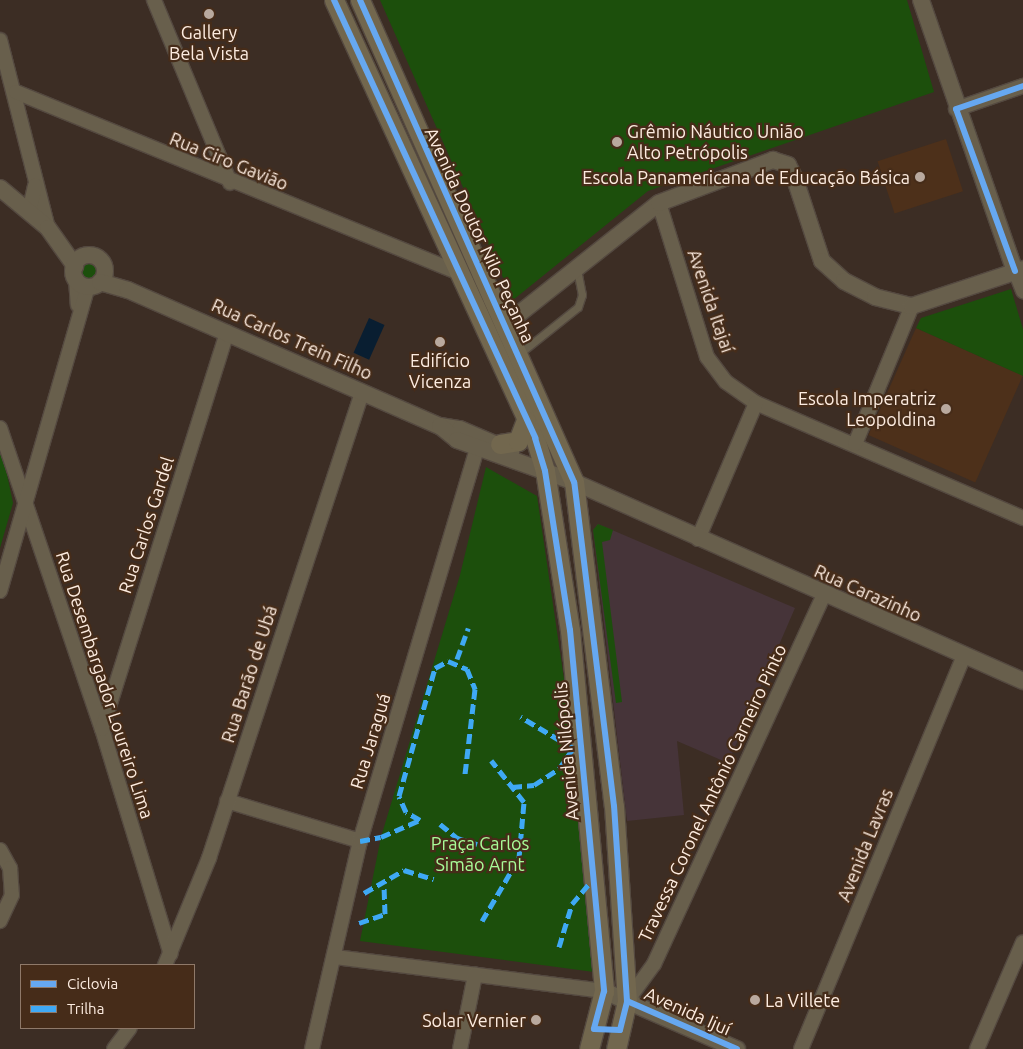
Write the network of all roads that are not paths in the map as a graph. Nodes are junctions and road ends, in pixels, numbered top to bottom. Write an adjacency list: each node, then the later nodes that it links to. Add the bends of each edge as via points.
1 (154, 0): 9 (street)
2 (334, 0): 15 (main road, Avenida Doutor Nilo Peçanha)
3 (360, 0): 23 (main road, Avenida Doutor Nilo Peçanha)
4 (921, 0): 8 (street)
5 (0, 40): 7 (street)
6 (1023, 86): 8 (street)
7 (16, 92): 9 (street, Rua Ciro Gavião); 10 (street)
8 (956, 108): 18 (street)
9 (230, 183): 16 (street, Rua Ciro Gavião)
10 (36, 186): 13 (street); 14 (street, via 42,195)
11 (0, 188): 13 (street)
12 (659, 203): 17 (street); 22 (street, via 773,160 788,165 822,261 844,281 875,297); 27 (street, Avenida Itajaí, via 706,357 726,382)
13 (30, 212): 14 (street)
14 (48, 228): 20 (street)
15 (445, 249): 16 (street); 19 (main road, Avenida Doutor Nilo Peçanha)
16 (430, 262): 19 (street, Rua Ciro Gavião)
17 (576, 267): 23 (street); 25 (lane, via 582,294 578,307)
18 (1019, 270): 21 (street); 22 (street)
19 (456, 272): 28 (main road, Avenida Doutor Nilo Peçanha)
20 (88, 273): 24 (street, Rua Carlos Trein Filho); 36 (street)
21 (1023, 291)
22 (912, 306): 32 (street)
23 (507, 319): 25 (main road, Avenida Doutor Nilo Peçanha)
24 (227, 332): 26 (street, Rua Carlos Trein Filho); 44 (street, Rua Carlos Gardel)
25 (518, 354): 35 (main road, Avenida Doutor Nilo Peçanha)
26 (362, 392): 29 (street, Rua Carlos Trein Filho); 45 (street, Rua Barão de Ubá)
27 (756, 403): 32 (street, Avenida Itajaí); 39 (street)
28 (526, 420): 31 (main road, via 518,441); 34 (main road, Avenida Doutor Nilo Peçanha)
29 (440, 426): 31 (street, Rua Carlos Trein Filho); 33 (street, Rua Carlos Trein Filho, via 457,440)
30 (0, 428): 36 (street, Rua Desembargador Loureiro Lima)
31 (500, 444): 34 (street, Rua Carlos Trein Filho)
32 (855, 444): 38 (street, Avenida Itajaí)
33 (477, 448): 34 (street, Rua Carlos Trein Filho); 46 (street, Rua Jaraguá)
34 (545, 471): 35 (street, Rua Carlos Trein Filho); 37 (main road, Avenida Nilópolis)
35 (574, 482): 37 (main road, via 564,489); 39 (street); 54 (main road, via 614,806)
36 (26, 505): 40 (street); 44 (street, Rua Desembargador Loureiro Lima)
37 (553, 512): 53 (main road, Avenida Nilópolis, via 570,630)
38 (1023, 518)
39 (698, 539): 41 (street, Rua Carazinho)
40 (0, 591)
41 (823, 596): 42 (street, Rua Carazinho); 54 (street, Travessa Coronel Antônio Carneiro Pinto, via 654,964)
42 (964, 656): 43 (street, Rua Carazinho); 62 (street, Avenida Lavras)
43 (1023, 681)
44 (102, 729): 51 (street, Rua Desembargador Loureiro Lima)
45 (227, 801): 46 (street); 51 (street, Rua Barão de Ubá)
46 (360, 841): 50 (street, Rua Jaraguá)
47 (0, 850): 48 (street, via 10,868 12,896)
48 (0, 921)
49 (1023, 942): 63 (street)
50 (335, 957): 52 (street); 57 (street, Rua Jaraguá)
51 (168, 960)
52 (475, 975): 53 (street); 58 (street)
53 (604, 991): 54 (street, Avenida Ijuí); 59 (main road, Avenida Nilópolis)
54 (627, 1001): 60 (main road); 61 (street, Avenida Ijuí)
55 (129, 1029): 56 (street)
56 (114, 1049)
57 (312, 1049)
58 (460, 1049)
59 (590, 1049)
60 (616, 1049)
61 (737, 1049)
62 (801, 1049)
63 (977, 1049)

